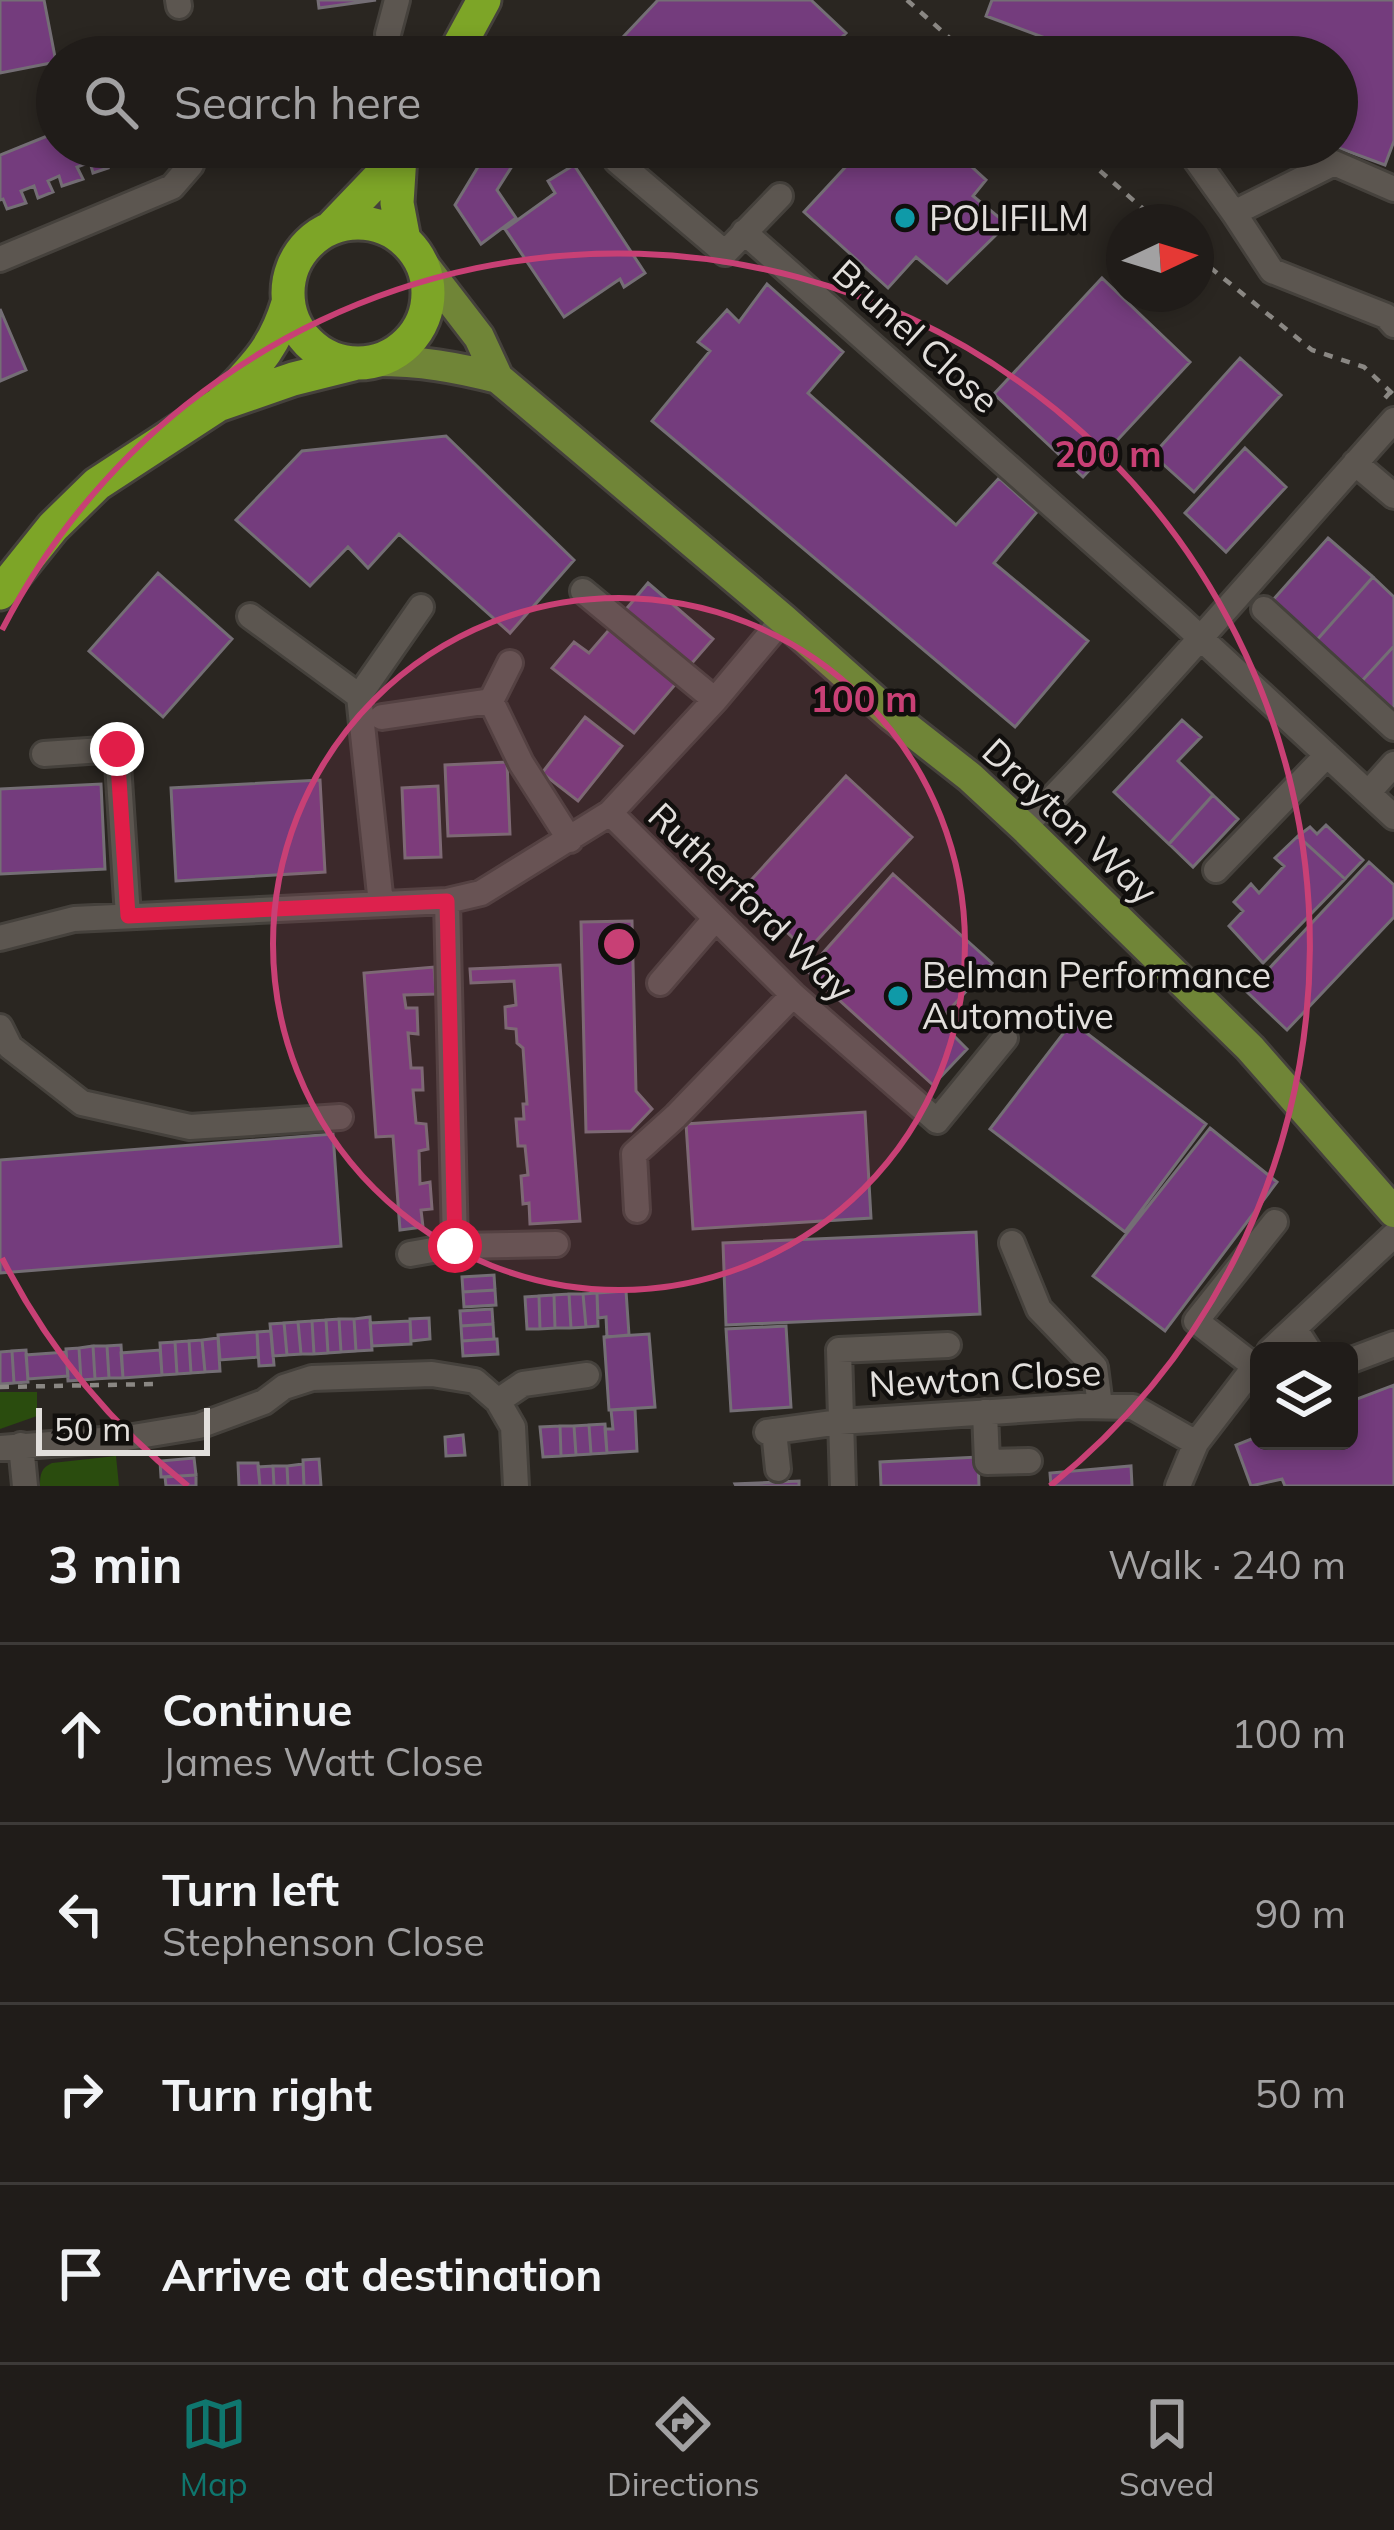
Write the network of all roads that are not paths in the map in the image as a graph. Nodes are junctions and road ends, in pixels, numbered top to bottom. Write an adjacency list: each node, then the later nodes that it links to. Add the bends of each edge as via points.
1 (398, 0): 3 (street)
2 (484, 0): 4 (highway)
3 (388, 34)
4 (464, 36)
5 (188, 168): 18 (street, via 172,187)
6 (386, 168): 15 (highway)
7 (400, 168): 17 (highway, via 397,203)
8 (625, 168): 16 (street, via 725,253)
9 (1201, 168): 14 (street)
10 (1324, 168): 14 (street)
11 (1346, 168): 12 (street)
12 (1394, 189)
13 (780, 196): 16 (street)
14 (1234, 213): 20 (street, via 1272,271)
15 (331, 228): 17 (highway, via 369,224); 19 (highway, via 296,258)
16 (744, 232): 33 (street, Brunel Close)
17 (411, 250): 21 (highway, via 427,279 422,321 395,353); 22 (main road, Drayton Way, via 479,338)
18 (0, 259)
19 (288, 302): 21 (highway, via 293,322 318,352); 23 (highway, via 267,352)
20 (1394, 325)
21 (365, 363): 22 (main road, Drayton Way, via 447,364); 23 (highway)
22 (498, 378): 32 (main road, Drayton Way)
23 (218, 405): 28 (highway, via 97,484)
24 (1394, 420): 25 (street)
25 (1355, 463): 26 (street); 33 (street)
26 (1394, 496)
27 (583, 591): 36 (street)
28 (0, 592)
29 (421, 607): 35 (street)
30 (1264, 609): 39 (street)
31 (250, 616): 35 (street)
32 (783, 619): 36 (street); 46 (main road, Drayton Way)
33 (1201, 638): 41 (street, Brunel Close); 46 (street)
34 (511, 662): 37 (street)
35 (359, 696): 50 (street)
36 (715, 700): 44 (street)
37 (491, 701): 38 (street); 47 (street)
38 (382, 717)
39 (1394, 728)
40 (44, 754): 51 (street, via 117,749)
41 (1327, 755): 43 (street, Brunel Close); 48 (street)
42 (1394, 764): 43 (street)
43 (1368, 793): 45 (street, Brunel Close)
44 (610, 814): 47 (street); 52 (street, Rutherford Way)
45 (1394, 817)
46 (1024, 827): 60 (main road, Drayton Way, via 1250,1048)
47 (570, 840): 49 (street, via 481,893)
48 (1216, 870)
49 (447, 901): 50 (street); 65 (street)
50 (381, 904): 51 (street)
51 (128, 916): 53 (street, via 74,919)
52 (715, 919): 54 (street); 55 (street, Rutherford Way)
53 (0, 938)
54 (660, 983)
55 (793, 994): 56 (street, Rutherford Way, via 937,1121); 59 (street, via 634,1154)
56 (1005, 1038)
57 (3, 1041): 58 (street, via 82,1103 190,1127)
58 (340, 1117)
59 (637, 1210)
60 (1394, 1212)
61 (1275, 1222): 72 (street, via 1196,1321)
62 (1394, 1235): 67 (street)
63 (1012, 1243): 77 (street, via 1039,1309 1095,1366)
64 (556, 1244): 65 (street)
65 (455, 1246): 66 (street)
66 (410, 1254)
67 (1295, 1329): 68 (street); 69 (street)
68 (1281, 1342)
69 (1304, 1342)
70 (1394, 1344): 73 (street)
71 (949, 1345): 79 (street, via 839,1350)
72 (1250, 1353)
73 (1358, 1358)
74 (1250, 1374): 80 (street)
75 (586, 1375): 76 (street, via 523,1384)
76 (499, 1401): 81 (street, via 476,1381 432,1374 312,1378 200,1426); 85 (street, via 513,1427)
77 (1100, 1406): 78 (street, Newton Close); 80 (street, Newton Close, via 1133,1407)
78 (985, 1412): 79 (street, Newton Close); 82 (street, via 987,1462)
79 (840, 1422): 83 (street, Newton Close, via 771,1432); 86 (street, Newton Close)
80 (1196, 1443): 87 (street)
81 (11, 1447): 84 (street)
82 (1029, 1461)
83 (778, 1468)
84 (26, 1486)
85 (516, 1486)
86 (843, 1486)
87 (1178, 1486)

